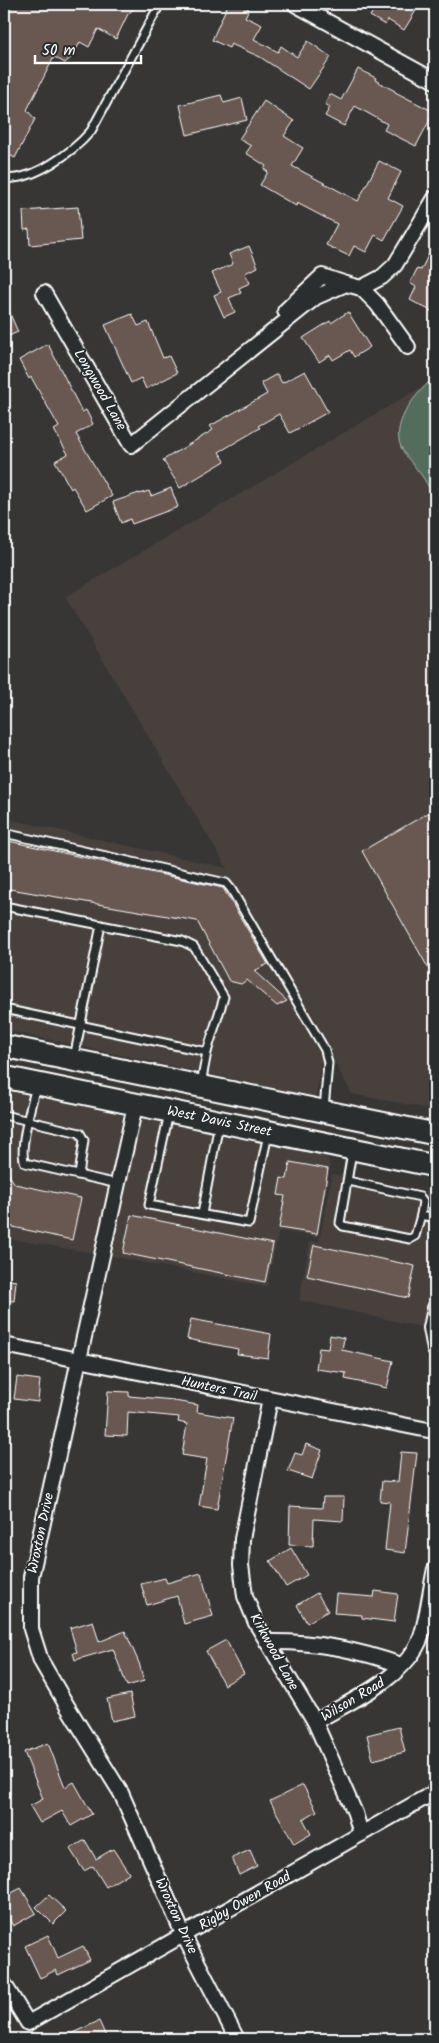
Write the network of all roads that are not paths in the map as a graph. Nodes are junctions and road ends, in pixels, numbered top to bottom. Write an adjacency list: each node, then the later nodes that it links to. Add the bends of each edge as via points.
1 (160, 4): 4 (lane, via 91,131 80,144 38,171 22,178)
2 (294, 4): 3 (street)
3 (435, 81)
4 (4, 178)
5 (435, 198): 6 (street, via 395,266)
6 (361, 288): 7 (street, Longwood Lane, via 346,284 316,297 131,444); 8 (street, via 377,304)
7 (44, 293)
8 (408, 347)
9 (4, 834): 23 (lane, via 226,883 325,1050 328,1063)
10 (4, 906): 11 (lane)
11 (101, 925): 13 (lane); 15 (lane, via 182,941 194,947 224,997)
12 (4, 1009): 13 (lane)
13 (82, 1025): 15 (lane); 16 (lane)
14 (4, 1046): 16 (main road)
15 (207, 1052): 19 (lane)
16 (74, 1060): 19 (main road)
17 (4, 1077): 18 (main road, West Davis Street)
18 (37, 1084): 20 (main road, via 46,1073 62,1069 211,1099); 21 (main road, West Davis Street); 25 (lane)
19 (200, 1087): 20 (main road)
20 (237, 1094): 23 (main road)
21 (135, 1106): 22 (main road, West Davis Street); 33 (street, Wroxton Drive)
22 (169, 1112): 26 (main road, West Davis Street); 34 (lane, via 149,1205)
23 (324, 1112): 28 (main road)
24 (4, 1115): 25 (lane)
25 (27, 1120): 31 (lane, via 80,1133 84,1140); 31 (lane, via 24,1163)
26 (220, 1122): 27 (main road, West Davis Street); 34 (lane)
27 (268, 1132): 29 (main road, West Davis Street); 34 (lane, via 250,1223)
28 (435, 1134)
29 (353, 1149): 30 (main road, West Davis Street); 32 (lane)
30 (435, 1166)
31 (79, 1175): 33 (lane)
32 (348, 1181): 35 (lane, via 420,1197 423,1200); 35 (lane, via 340,1223 343,1226 410,1239 415,1236)
33 (118, 1184): 40 (street, Wroxton Drive)
34 (202, 1214)
35 (422, 1216): 36 (lane)
36 (435, 1218)
37 (434, 1316): 39 (street, via 431,1328)
38 (4, 1345): 40 (street, Hunters Trail)
39 (435, 1350)
40 (80, 1359): 41 (street, Hunters Trail); 49 (street, Wroxton Drive, via 31,1577 31,1629 41,1660 121,1793)
41 (270, 1399): 42 (street, Hunters Trail); 44 (street, Kirkwood Lane, via 242,1539 245,1596)
42 (435, 1430)
43 (435, 1569): 45 (street, Wilson Road, via 420,1638)
44 (267, 1642): 45 (street, via 289,1641 370,1654); 46 (street, Kirkwood Lane)
45 (401, 1665): 46 (street, Wilson Road, via 390,1678)
46 (314, 1722): 48 (street, Kirkwood Lane, via 355,1813)
47 (435, 1792): 48 (street, Rigby Owen Road)
48 (361, 1834): 49 (street, Rigby Owen Road)
49 (184, 1936): 50 (street, Rigby Owen Road, via 28,2023); 51 (street, Wroxton Drive)
50 (4, 1984)
51 (237, 2039)

